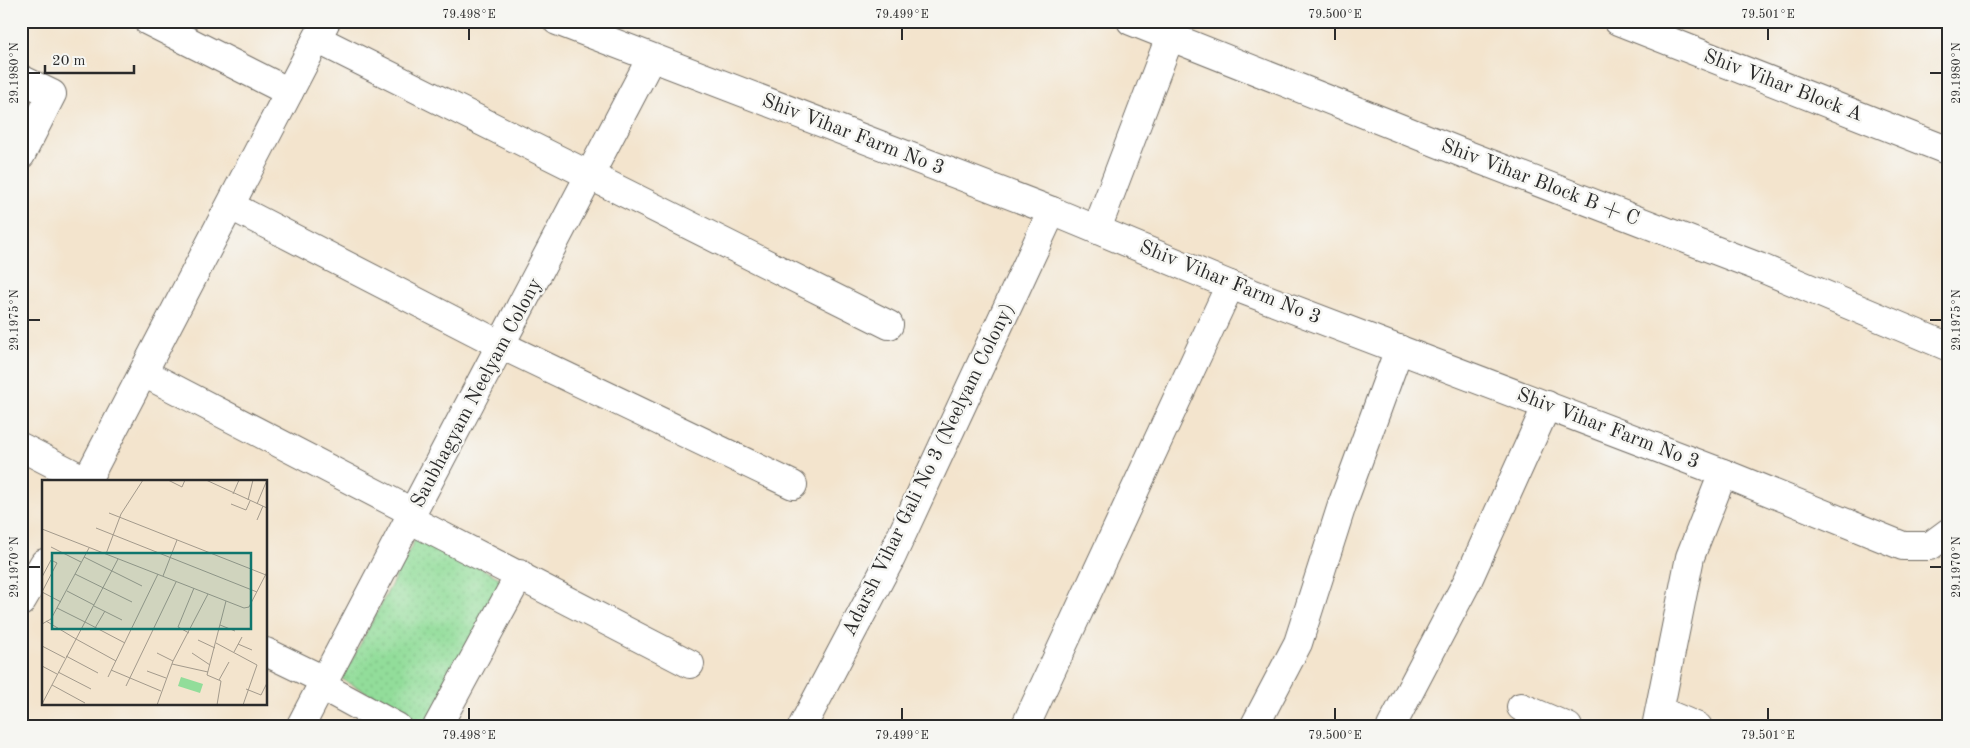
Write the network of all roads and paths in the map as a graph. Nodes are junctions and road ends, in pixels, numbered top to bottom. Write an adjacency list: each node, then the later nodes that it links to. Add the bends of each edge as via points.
1 (148, 21): 9 (street)
2 (557, 21): 7 (street, Shiv Vihar Farm No 3)
3 (1131, 21): 5 (street, Shiv Vihar Block B + C)
4 (1618, 21): 10 (street, Shiv Vihar Block A)
5 (1173, 29): 15 (street); 19 (street, Shiv Vihar Block B + C, via 1465,154 1759,267)
6 (322, 30): 9 (street); 12 (street)
7 (651, 58): 12 (street, Saubhagyam Neelyam Colony); 14 (street, Shiv Vihar Farm No 3)
8 (21, 79): 11 (street, via 52,94)
9 (289, 92): 13 (street)
10 (1949, 151)
11 (21, 155)
12 (591, 174): 17 (street); 18 (street, Saubhagyam Neelyam Colony)
13 (231, 206): 18 (street); 21 (street)
14 (1052, 211): 15 (street, Shiv Vihar Farm No 3); 41 (street, Adarsh Vihar Gali No 3 (Neelyam Colony), via 891,558)
15 (1097, 229): 16 (street, Shiv Vihar Farm No 3)
16 (1230, 285): 20 (street, Shiv Vihar Farm No 3); 42 (street)
17 (889, 324)
18 (501, 345): 27 (street); 28 (street, Saubhagyam Neelyam Colony)
19 (1949, 347)
20 (1399, 349): 22 (street, Shiv Vihar Farm No 3); 43 (street, via 1342,505 1298,643)
21 (144, 373): 26 (street); 28 (street)
22 (1547, 405): 24 (street, Shiv Vihar Farm No 3); 44 (street, via 1468,580)
23 (21, 447): 25 (street)
24 (1723, 473): 29 (street, Shiv Vihar Farm No 3, via 1903,546 1930,546); 37 (street, via 1690,556)
25 (85, 480)
26 (88, 480)
27 (793, 486)
28 (412, 516): 31 (street); 35 (street, Saubhagyam Neelyam Colony)
29 (1949, 532)
30 (42, 566): 32 (street)
31 (520, 574): 34 (street); 40 (street)
32 (21, 602)
33 (268, 653): 35 (street)
34 (690, 664)
35 (323, 683): 38 (street, Saubhagyam Neelyam Colony); 39 (street)
36 (1520, 707): 45 (street)
37 (1658, 719): 46 (street)
38 (300, 727)
39 (397, 727)
40 (438, 727)
41 (802, 727)
42 (1026, 727)
43 (1254, 727)
44 (1391, 727)
45 (1568, 727)
46 (1698, 727)

